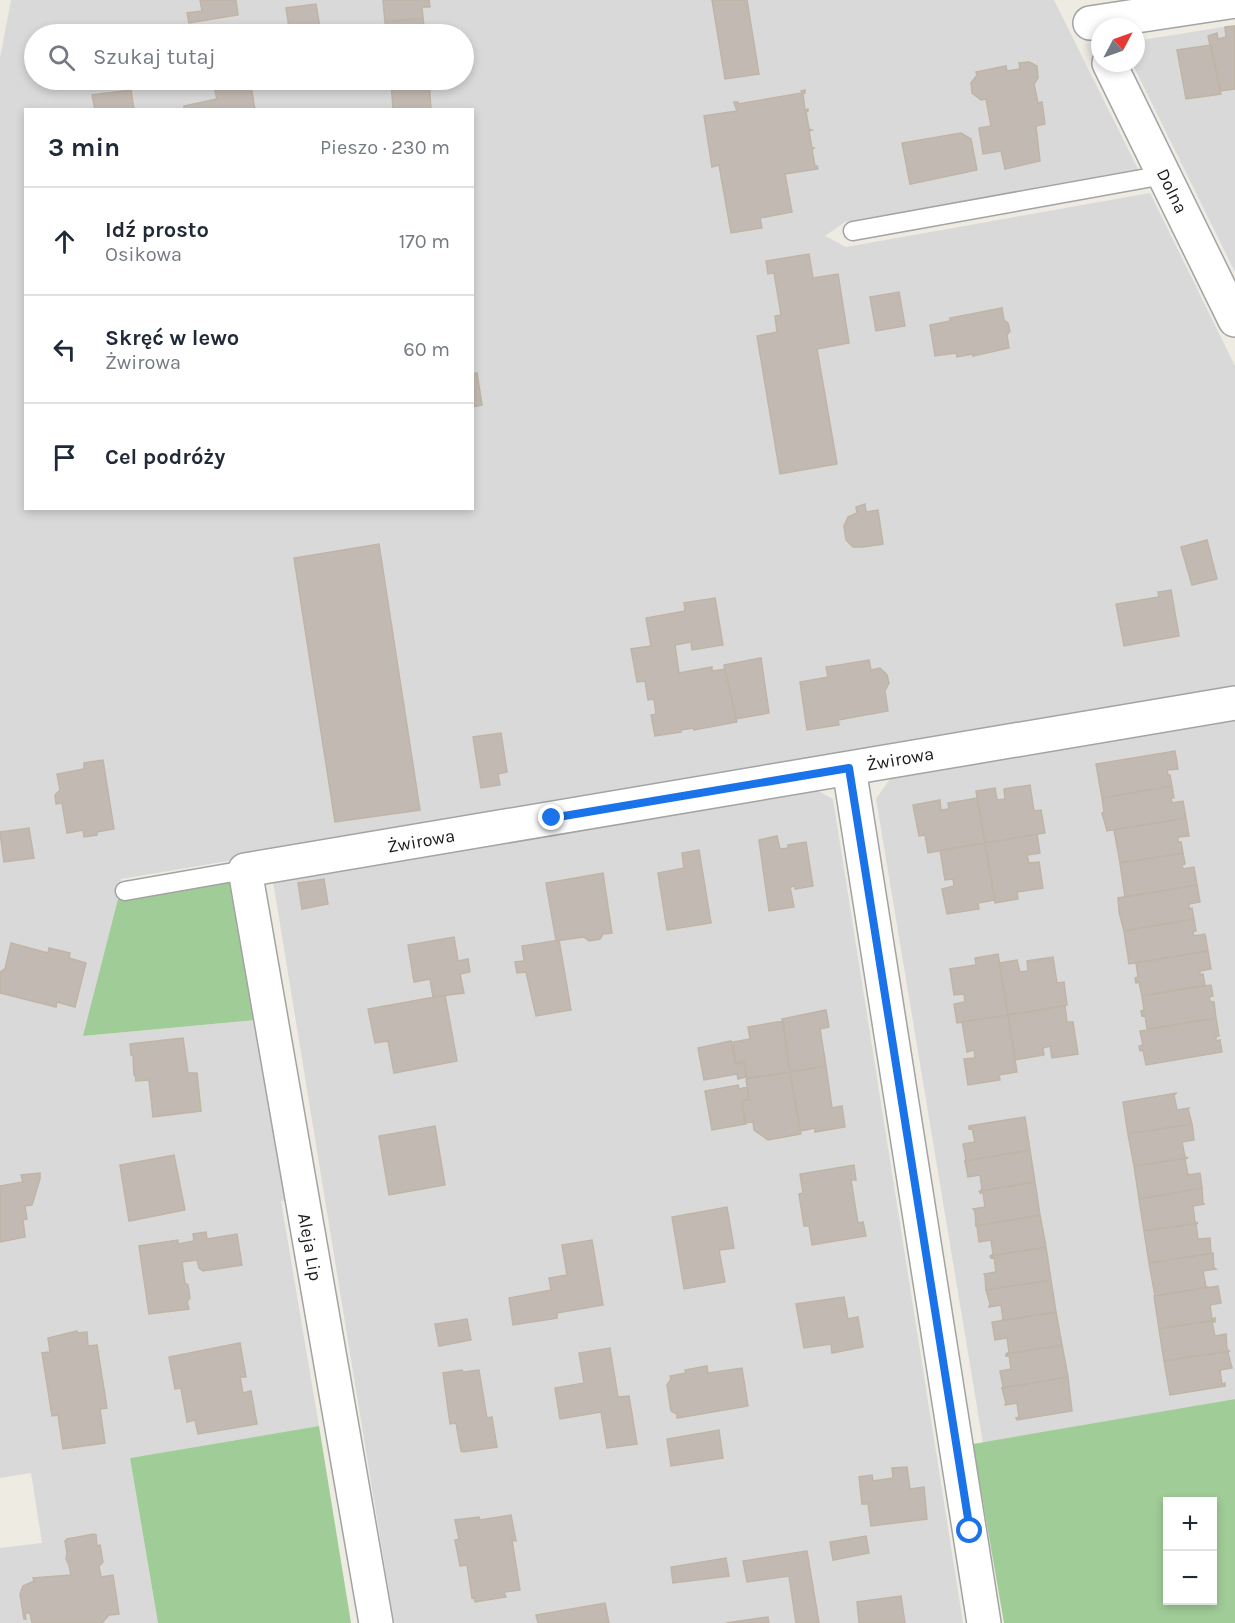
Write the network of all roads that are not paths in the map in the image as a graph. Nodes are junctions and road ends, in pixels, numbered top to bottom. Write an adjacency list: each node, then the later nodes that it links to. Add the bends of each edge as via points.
1 (1235, 0): 2 (street)
2 (1090, 22)
3 (1113, 72): 4 (street, Dolna)
4 (1164, 175): 5 (lane); 6 (street, Dolna)
5 (853, 231)
6 (1235, 320)
7 (1235, 703): 8 (street, Żwirowa)
8 (849, 768): 9 (street, Żwirowa); 12 (street)
9 (245, 870): 10 (lane); 11 (street, Aleja Lip)
10 (125, 891)
11 (376, 1623)
12 (984, 1623)

